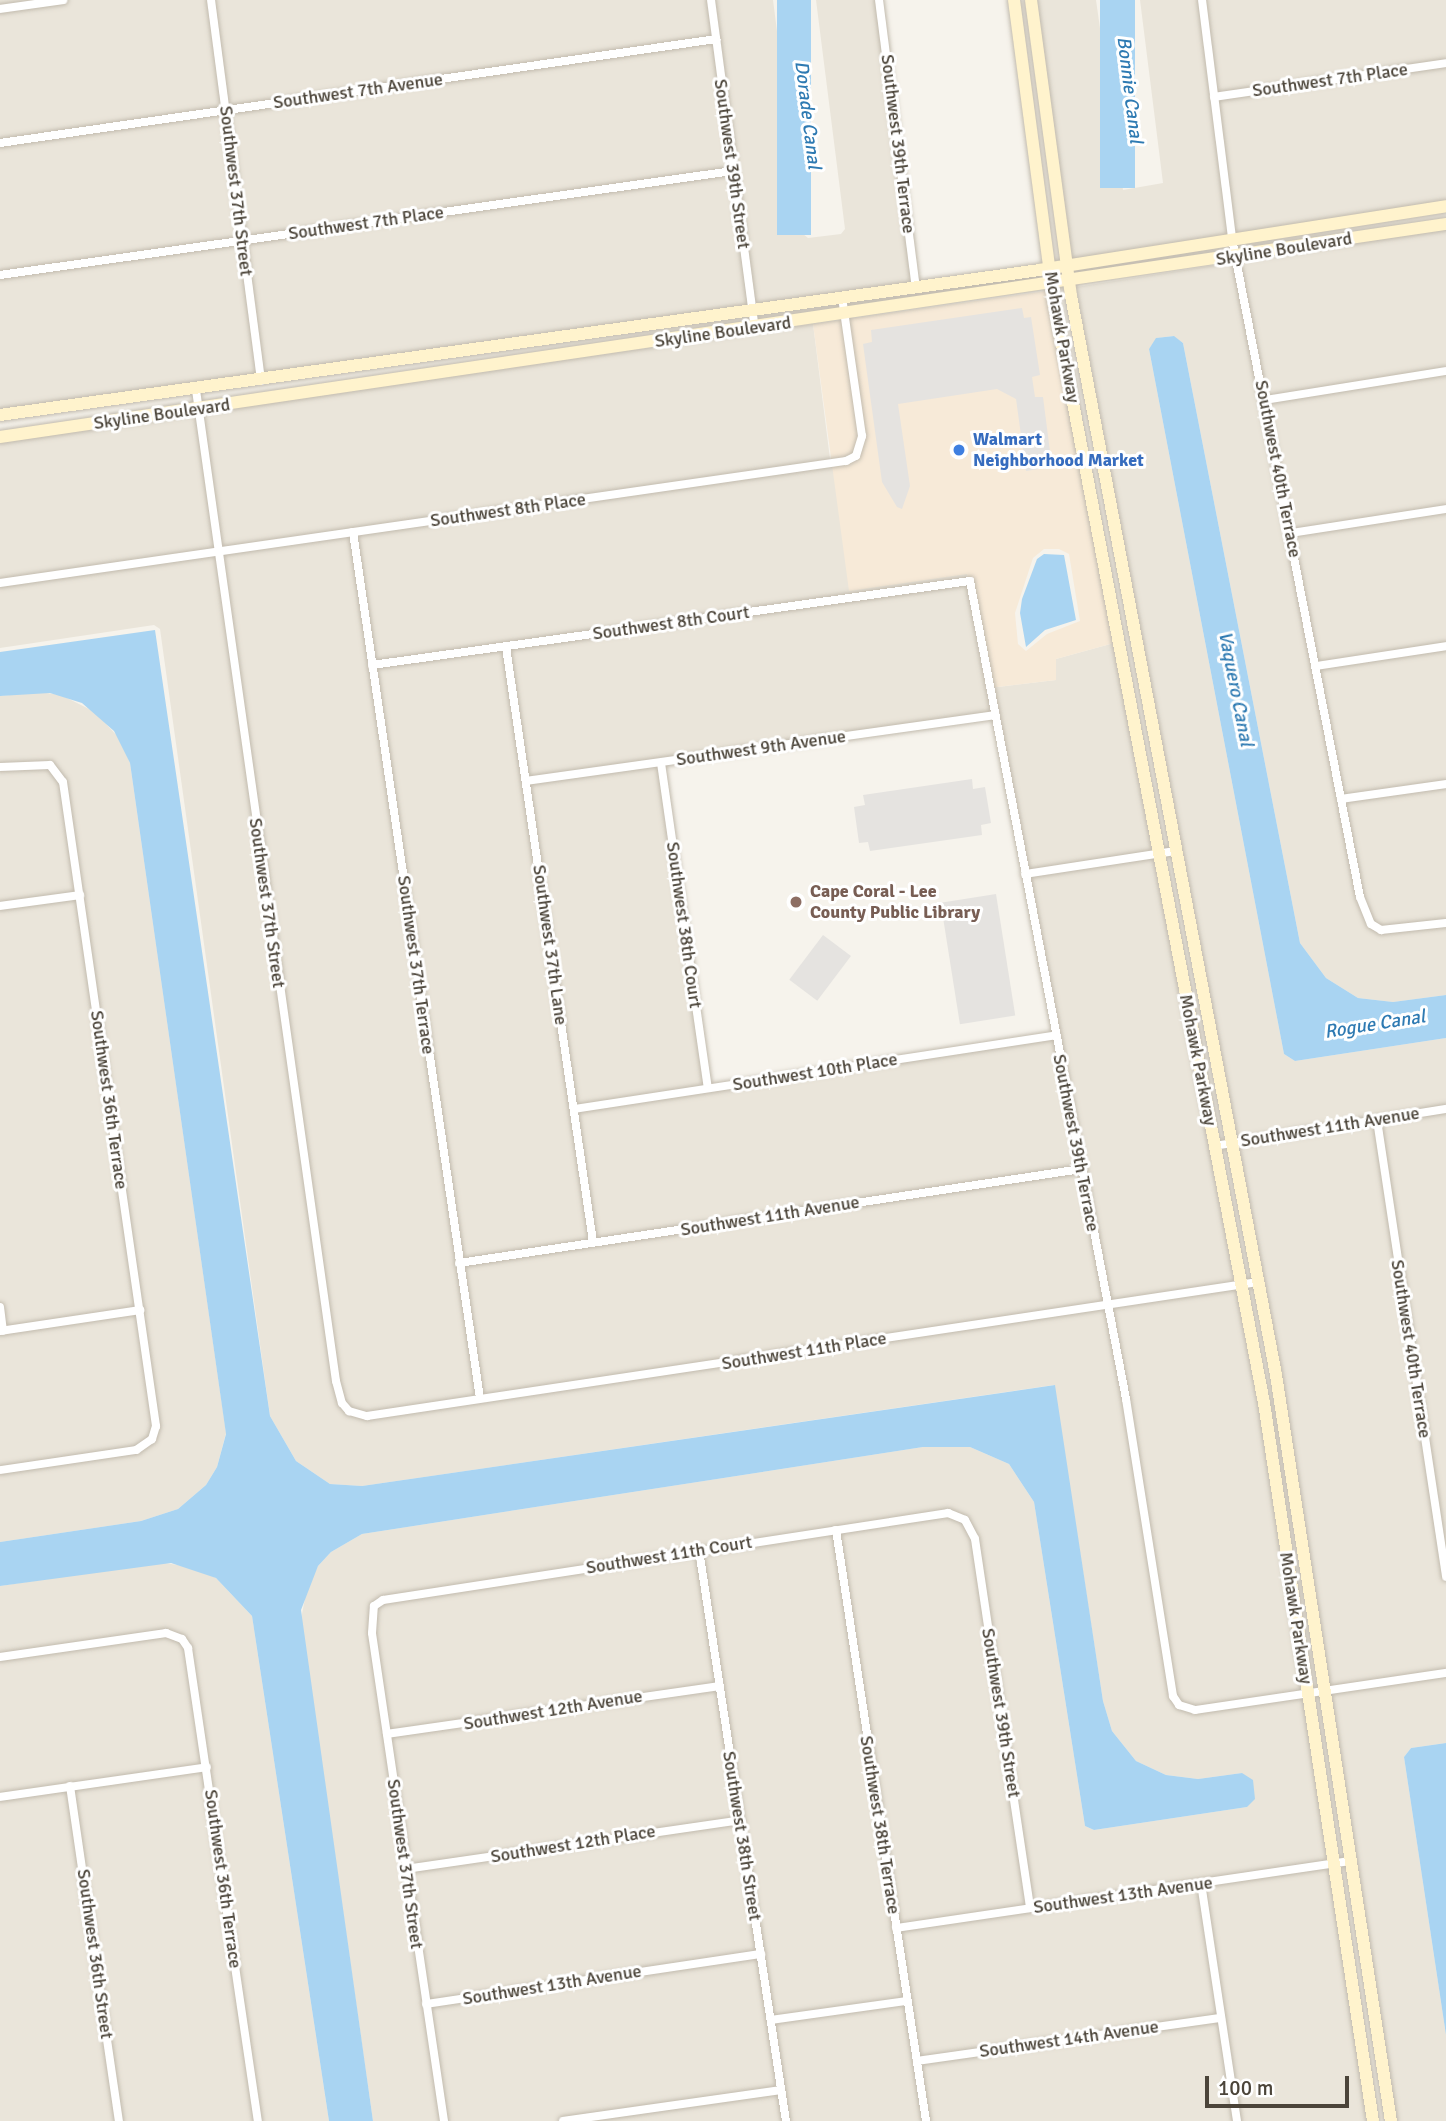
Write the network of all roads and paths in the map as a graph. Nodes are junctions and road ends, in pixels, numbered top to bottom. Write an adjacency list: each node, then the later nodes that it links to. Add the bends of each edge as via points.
1 (63, 0): 8 (street)
2 (211, 0): 12 (street, Southwest 37th Street)
3 (711, 0): 9 (street, Southwest 39th Street)
4 (879, 0): 25 (street, Southwest 39th Terrace)
5 (1014, 0): 21 (street, Mohawk Parkway)
6 (1031, 0): 20 (street, Mohawk Parkway)
7 (1202, 0): 11 (street, Southwest 40th Terrace)
8 (0, 9)
9 (716, 39): 12 (street, Southwest 7th Avenue); 14 (street, Southwest 39th Street)
10 (1446, 63): 11 (street, Southwest 7th Place)
11 (1214, 97): 17 (street, Southwest 40th Terrace)
12 (226, 110): 13 (street, Southwest 7th Avenue); 18 (street, Southwest 37th Street)
13 (0, 142)
14 (733, 171): 18 (street, Southwest 7th Place); 27 (street, Southwest 39th Street)
15 (1446, 206): 17 (street, Skyline Boulevard)
16 (1446, 224): 19 (street, Skyline Boulevard)
17 (1232, 239): 19 (street, Southwest 40th Terrace); 20 (street, Skyline Boulevard)
18 (242, 240): 22 (street, Southwest 7th Place); 31 (street, Southwest 37th Street)
19 (1236, 257): 23 (street, Skyline Boulevard); 33 (street, Southwest 40th Terrace)
20 (1067, 265): 21 (street, Skyline Boulevard); 23 (street, Mohawk Parkway)
21 (1049, 268): 24 (street, Mohawk Parkway); 25 (street, Skyline Boulevard)
22 (0, 275)
23 (1069, 282): 24 (street, Skyline Boulevard); 53 (street, Mohawk Parkway)
24 (1051, 285): 28 (street, Skyline Boulevard); 54 (street, Mohawk Parkway)
25 (916, 287): 26 (street, Skyline Boulevard)
26 (842, 298): 27 (street, Skyline Boulevard); 28 (street, Southwest 8th Place)
27 (752, 311): 29 (street, Southwest 39th Street); 31 (street, Skyline Boulevard)
28 (845, 315): 29 (street, Skyline Boulevard); 38 (street, Southwest 8th Place, via 862,436 856,456 846,461)
29 (755, 328): 34 (street, Skyline Boulevard)
30 (1446, 371): 33 (street)
31 (261, 381): 32 (street, Skyline Boulevard)
32 (196, 390): 34 (street, Southwest 37th Street); 35 (street, Skyline Boulevard)
33 (1265, 400): 39 (street, Southwest 40th Terrace)
34 (197, 409): 36 (street, Skyline Boulevard); 40 (street, Southwest 37th Street)
35 (0, 415)
36 (0, 437)
37 (1446, 509): 39 (street)
38 (353, 532): 40 (street, Southwest 8th Place); 45 (street, Southwest 37th Terrace)
39 (1291, 533): 46 (street, Southwest 40th Terrace)
40 (216, 552): 42 (street, Southwest 8th Place); 76 (street, Southwest 37th Street, via 336,1381)
41 (970, 581): 44 (street, Southwest 8th Court); 47 (street, Southwest 39th Terrace)
42 (0, 583)
43 (1446, 646): 46 (street)
44 (506, 647): 45 (street, Southwest 8th Court); 50 (street, Southwest 37th Lane)
45 (372, 665): 68 (street, Southwest 37th Terrace)
46 (1316, 666): 52 (street, Southwest 40th Terrace)
47 (995, 715): 48 (street, Southwest 9th Avenue); 55 (street, Southwest 39th Terrace)
48 (662, 763): 50 (street, Southwest 9th Avenue); 60 (street, Southwest 38th Court)
49 (0, 766): 56 (street, Southwest 36th Terrace, via 50,765 63,782)
50 (526, 781): 61 (street, Southwest 37th Lane)
51 (1446, 784): 52 (street)
52 (1341, 799): 58 (street, Southwest 40th Terrace, via 1360,897 1371,924 1381,930)
53 (1176, 851): 54 (street); 64 (street, Mohawk Parkway)
54 (1159, 853): 55 (street); 65 (street, Mohawk Parkway)
55 (1025, 874): 59 (street, Southwest 39th Terrace)
56 (80, 895): 57 (street); 73 (street, Southwest 36th Terrace)
57 (0, 906)
58 (1446, 923)
59 (1056, 1035): 60 (street, Southwest 10th Place); 66 (street, Southwest 39th Terrace)
60 (708, 1088): 61 (street, Southwest 10th Place)
61 (574, 1109): 67 (street, Southwest 37th Lane)
62 (1446, 1109): 63 (street, Southwest 11th Avenue)
63 (1377, 1120): 64 (street, Southwest 11th Avenue); 81 (street, Southwest 40th Terrace)
64 (1232, 1143): 65 (street, Southwest 11th Avenue); 69 (street, Mohawk Parkway)
65 (1214, 1146): 70 (street, Mohawk Parkway)
66 (1081, 1169): 67 (street, Southwest 11th Avenue); 71 (street, Southwest 39th Terrace)
67 (593, 1242): 68 (street, Southwest 11th Avenue)
68 (459, 1263): 75 (street, Southwest 37th Terrace)
69 (1258, 1282): 70 (street, Southwest 11th Place); 86 (street, Mohawk Parkway)
70 (1241, 1284): 71 (street, Southwest 11th Place); 87 (street, Mohawk Parkway)
71 (1107, 1304): 75 (street, Southwest 11th Place); 87 (street, Southwest 39th Terrace, via 1173,1696 1179,1705 1195,1710)
72 (0, 1307): 74 (street)
73 (140, 1310): 74 (street); 77 (street, Southwest 36th Terrace, via 156,1426 152,1439 136,1450)
74 (1, 1331)
75 (480, 1398): 76 (street, Southwest 11th Place, via 367,1416)
76 (349, 1412)
77 (0, 1471)
78 (965, 1520): 79 (street, Southwest 11th Court, via 948,1513); 97 (street, Southwest 39th Street, via 975,1539)
79 (836, 1530): 80 (street, Southwest 11th Court); 98 (street, Southwest 38th Terrace)
80 (699, 1550): 82 (street, Southwest 11th Court, via 404,1594); 85 (street, Southwest 38th Street)
81 (1446, 1577)
82 (374, 1606): 88 (street, Southwest 37th Street, via 371,1620)
83 (0, 1657): 89 (street, Southwest 36th Terrace, via 155,1634 182,1639 192,1664)
84 (1446, 1673): 86 (street)
85 (720, 1686): 88 (street, Southwest 12th Avenue); 92 (street, Southwest 38th Street)
86 (1325, 1692): 87 (street); 93 (street, Mohawk Parkway)
87 (1308, 1695): 94 (street, Mohawk Parkway)
88 (387, 1734): 95 (street, Southwest 37th Street)
89 (207, 1767): 90 (street); 107 (street, Southwest 36th Terrace)
90 (70, 1786): 91 (street); 106 (street, Southwest 36th Street)
91 (0, 1797)
92 (740, 1820): 95 (street, Southwest 12th Place); 99 (street, Southwest 38th Street)
93 (1351, 1861): 94 (street, Southwest 13th Avenue); 114 (street, Mohawk Parkway)
94 (1334, 1864): 96 (street, Southwest 13th Avenue); 113 (street, Mohawk Parkway)
95 (406, 1869): 101 (street, Southwest 37th Street)
96 (1201, 1883): 97 (street, Southwest 13th Avenue); 102 (street)
97 (1030, 1908): 98 (street, Southwest 13th Avenue)
98 (896, 1927): 100 (street, Southwest 38th Terrace)
99 (761, 1954): 101 (street, Southwest 13th Avenue); 103 (street, Southwest 38th Street)
100 (907, 2001): 103 (street); 104 (street, Southwest 38th Terrace)
101 (426, 2004): 108 (street, Southwest 37th Street)
102 (1221, 2018): 104 (street, Southwest 14th Avenue); 112 (street)
103 (771, 2020): 105 (street, Southwest 38th Street)
104 (916, 2060): 111 (street, Southwest 38th Terrace)
105 (781, 2090): 109 (street); 110 (street, Southwest 38th Street)
106 (119, 2121)
107 (258, 2121)
108 (444, 2121)
109 (563, 2121)
110 (786, 2121)
111 (926, 2121)
112 (1237, 2121)
113 (1373, 2121)
114 (1391, 2121)

